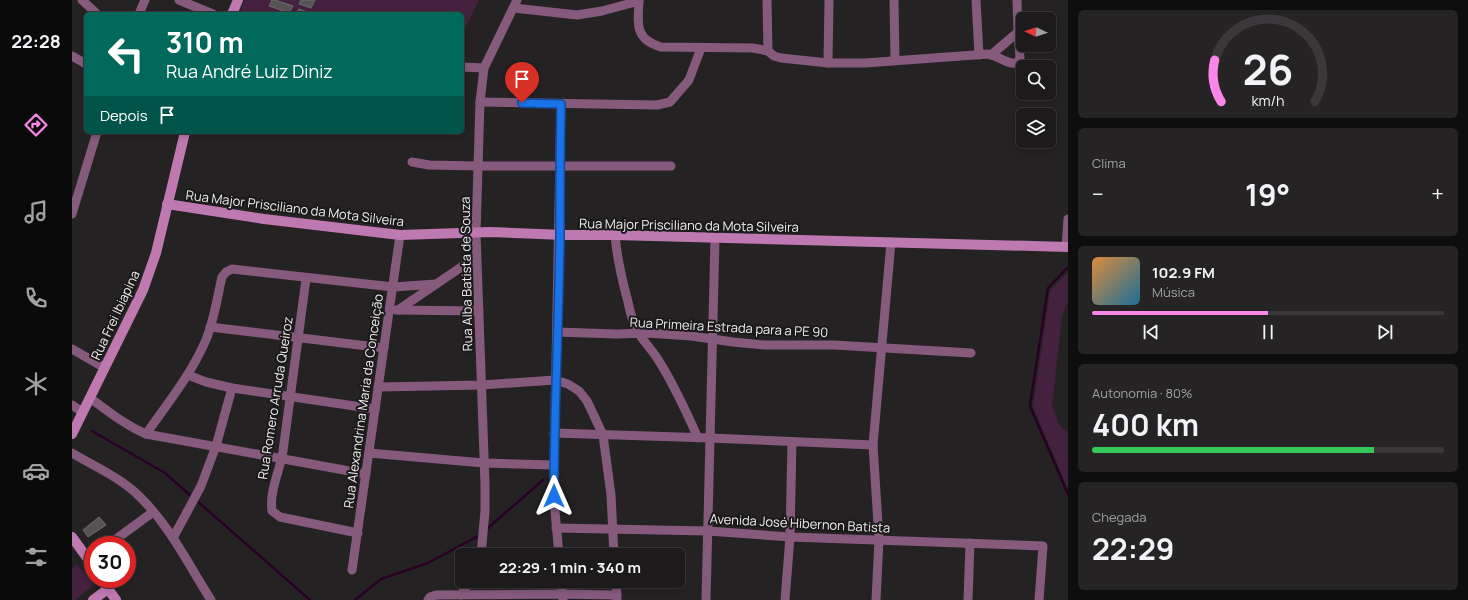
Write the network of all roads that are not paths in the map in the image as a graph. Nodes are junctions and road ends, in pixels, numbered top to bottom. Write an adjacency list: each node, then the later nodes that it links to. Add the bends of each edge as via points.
1 (82, 0): 12 (street)
2 (145, 0): 13 (street)
3 (179, 0): 14 (street)
4 (238, 0): 15 (main road)
5 (767, 0): 19 (street)
6 (829, 0): 26 (street)
7 (894, 0): 24 (street)
8 (976, 0): 21 (street)
9 (1017, 0): 16 (street)
10 (639, 1): 11 (street, via 577,15); 18 (street, via 638,27 644,39 661,47)
11 (515, 4): 28 (street, Rua Alba Batista de Souza)
12 (95, 12)
13 (140, 12)
14 (208, 12)
15 (233, 12)
16 (1017, 12)
17 (1016, 34): 22 (street)
18 (701, 48): 19 (street, via 753,48); 30 (street, via 689,80 670,102 657,105)
19 (768, 51): 26 (street, via 781,58)
20 (1020, 52): 22 (street, via 1020,58 1016,63 1009,63)
21 (979, 55): 22 (street); 24 (street)
22 (991, 55)
23 (72, 56): 25 (street)
24 (895, 60): 26 (street)
25 (84, 63)
26 (828, 63)
27 (464, 67): 28 (street)
28 (484, 68): 29 (street, Rua Alba Batista de Souza)
29 (480, 102): 30 (street); 34 (street, Rua Alba Batista de Souza)
30 (561, 104): 35 (street)
31 (96, 134): 37 (street)
32 (184, 134): 38 (main road, Rua Frei Ibiapina)
33 (412, 162): 34 (street)
34 (478, 166): 35 (street); 41 (street, Rua Alba Batista de Souza)
35 (560, 166): 36 (street); 43 (street)
36 (671, 166)
37 (76, 187): 39 (street)
38 (167, 204): 42 (main road, Rua Major Prisciliano da Mota Silveira, via 264,219); 63 (main road, Rua Frei Ibiapina, via 156,253 143,290)
39 (72, 214)
40 (1068, 219): 47 (street)
41 (476, 233): 42 (main road, Rua Major Prisciliano da Mota Silveira); 43 (main road, Rua Major Prisciliano da Mota Silveira); 48 (street, Rua Alba Batista de Souza)
42 (400, 235): 51 (street, Rua Alexandrina Maria da Conceição)
43 (560, 235): 44 (main road, Rua Major Prisciliano da Mota Silveira); 55 (street)
44 (615, 235): 45 (main road, Rua Major Prisciliano da Mota Silveira); 56 (street, via 624,288)
45 (715, 238): 46 (main road, Rua Major Prisciliano da Mota Silveira); 58 (street)
46 (891, 242): 47 (main road, Rua Major Prisciliano da Mota Silveira); 60 (street)
47 (1067, 247)
48 (476, 257): 50 (street); 53 (street, Rua Alba Batista de Souza)
49 (306, 279): 51 (street); 54 (street, via 232,270 226,272 222,276); 57 (street, Rua Romero Arruda Queiroz)
50 (436, 284): 51 (street); 52 (street)
51 (392, 288): 52 (street, Rua Alexandrina Maria da Conceição)
52 (394, 310): 53 (street); 59 (street, Rua Alexandrina Maria da Conceição)
53 (479, 311): 66 (street, Rua Alba Batista de Souza)
54 (210, 327): 57 (street); 64 (street)
55 (557, 332): 56 (street, Rua Primeira Estrada para a PE 90); 65 (street)
56 (639, 333): 58 (street, Rua Primeira Estrada para a PE 90); 78 (street, via 660,362)
57 (298, 338): 59 (street); 69 (street, Rua Romero Arruda Queiroz)
58 (713, 339): 60 (street, Rua Primeira Estrada para a PE 90, via 765,345); 79 (street)
59 (384, 348): 67 (street, Rua Alexandrina Maria da Conceição)
60 (882, 348): 62 (street, Rua Primeira Estrada para a PE 90); 81 (street)
61 (72, 349): 63 (street)
62 (971, 353)
63 (105, 368): 70 (main road, Rua Frei Ibiapina)
64 (188, 375): 68 (street); 76 (street)
65 (555, 380): 66 (street); 74 (street); 77 (street, via 579,391 587,401)
66 (482, 385): 67 (street); 86 (street, Rua Alba Batista de Souza)
67 (378, 387): 72 (street, Rua Alexandrina Maria da Conceição)
68 (232, 388): 69 (street); 82 (street)
69 (291, 397): 72 (street); 85 (street, Rua Romero Arruda Queiroz)
70 (90, 398): 73 (main road, Rua Frei Ibiapina); 76 (street)
71 (72, 405): 73 (street)
72 (375, 409): 84 (street, Rua Alexandrina Maria da Conceição)
73 (82, 412): 75 (main road, Rua Frei Ibiapina)
74 (554, 433): 77 (street); 87 (street)
75 (72, 434)
76 (146, 434): 82 (street)
77 (603, 435): 78 (street); 91 (street)
78 (698, 438): 79 (street)
79 (710, 438): 80 (street); 92 (street)
80 (792, 442): 81 (street); 96 (street)
81 (873, 445): 98 (street)
82 (216, 446): 85 (street); 97 (street, via 200,489)
83 (72, 453): 89 (street, via 119,481 138,495)
84 (369, 453): 86 (street); 88 (street, Rua Alexandrina Maria da Conceição)
85 (282, 458): 88 (street); 93 (street, Rua Romero Arruda Queiroz, via 271,505 272,511 280,517)
86 (484, 463): 87 (street); 100 (street, Rua Alba Batista de Souza, via 485,511)
87 (554, 465): 90 (street)
88 (366, 474): 93 (street, Rua Alexandrina Maria da Conceição)
89 (153, 512): 94 (street); 97 (street)
90 (556, 528): 91 (street, Avenida José Hibernon Batista); 101 (street)
91 (613, 529): 92 (street, Avenida José Hibernon Batista); 102 (street)
92 (708, 531): 96 (street, Avenida José Hibernon Batista); 114 (street)
93 (358, 533): 104 (street, Rua Alexandrina Maria da Conceição)
94 (120, 536)
95 (72, 537): 103 (main road)
96 (790, 537): 98 (street, Avenida José Hibernon Batista); 115 (street)
97 (173, 538): 112 (street)
98 (879, 540): 99 (street, Avenida José Hibernon Batista); 116 (street)
99 (970, 543): 117 (street); 118 (street, Avenida José Hibernon Batista, via 1043,546)
100 (482, 548)
101 (558, 548)
102 (614, 548)
103 (84, 551)
104 (352, 570)
105 (466, 588): 107 (street)
106 (108, 589): 110 (main road); 111 (main road)
107 (461, 595): 108 (street); 113 (street, via 436,595)
108 (562, 597): 109 (street)
109 (617, 597)
110 (93, 600)
111 (116, 600)
112 (210, 600)
113 (428, 600)
114 (706, 600)
115 (785, 600)
116 (876, 600)
117 (968, 600)
118 (1039, 600)

